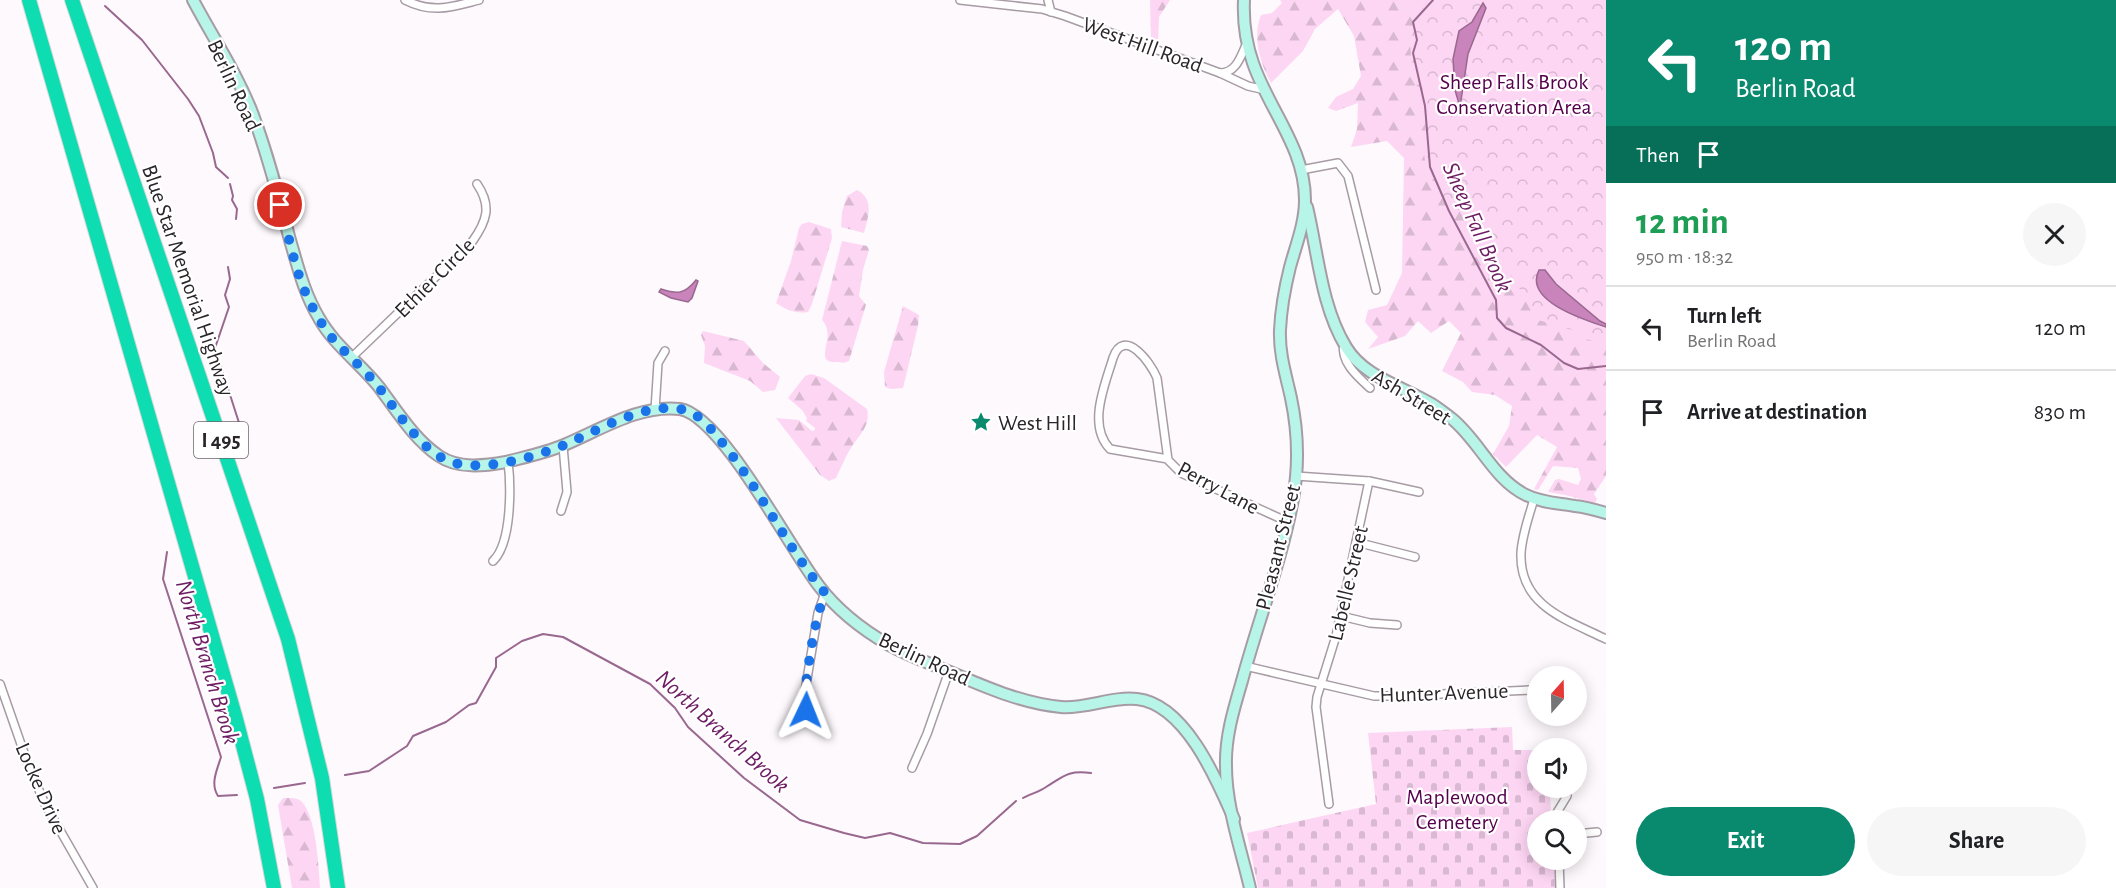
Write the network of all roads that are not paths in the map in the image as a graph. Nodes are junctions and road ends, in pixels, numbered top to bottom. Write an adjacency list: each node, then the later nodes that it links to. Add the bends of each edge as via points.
1 (29, 0): 54 (highway, I 495, via 236,719)
2 (72, 0): 55 (highway, Blue Star Memorial Highway / I 495, via 288,639 322,778)
3 (193, 0): 21 (street, Berlin Road, via 254,118 308,296 325,328)
4 (405, 0): 5 (street, via 434,9)
5 (479, 0)
6 (960, 0): 9 (street, West Hill Road)
7 (1048, 0): 9 (street)
8 (1244, 0): 10 (street, Pleasant Street)
9 (1051, 12): 11 (street, West Hill Road)
10 (1247, 43): 11 (street, West Hill Road, via 1234,67); 12 (street, Pleasant Street)
11 (1221, 73): 12 (street, West Hill Road)
12 (1265, 90): 13 (street, Pleasant Street, via 1292,140)
13 (1301, 170): 15 (street, Pleasant Street); 18 (street, via 1338,163 1348,176)
14 (477, 184): 21 (street, Ethier Circle, via 486,199 486,212 472,242)
15 (1305, 201): 16 (street, Pleasant Street); 17 (street, Ash Street)
16 (1297, 245): 17 (street); 27 (street, Pleasant Street, via 1280,337 1295,422)
17 (1316, 248): 19 (street, Ash Street)
18 (1376, 290)
19 (1344, 344): 22 (street, via 1343,355); 30 (street, Ash Street, via 1367,369 1430,402 1454,420 1499,475)
20 (664, 351): 23 (street, via 658,363)
21 (351, 358): 26 (street, Berlin Road, via 441,458 471,466)
22 (1370, 388)
23 (655, 410): 24 (street, Berlin Road); 37 (street, Berlin Road, via 688,411 717,436)
24 (563, 446): 26 (street, Berlin Road); 31 (street, via 567,492)
25 (1168, 459): 25 (street, Perry Lane, via 1157,378 1134,348 1119,348 1100,408 1100,436 1110,449); 33 (street, Perry Lane, via 1181,473)
26 (508, 461): 36 (street, via 508,517 501,550)
27 (1296, 476): 28 (street); 33 (street, Pleasant Street)
28 (1369, 481): 29 (street); 34 (street, Labelle Street)
29 (1419, 492)
30 (1534, 499): 32 (street, Ash Street); 40 (street, via 1521,554 1528,587 1543,607)
31 (561, 511)
32 (1606, 513)
33 (1288, 522): 41 (street, Pleasant Street)
34 (1356, 542): 35 (street); 38 (street, Labelle Street)
35 (1415, 557)
36 (493, 561)
37 (825, 593): 42 (street, Berlin Road, via 868,632 902,652); 46 (street, via 803,703)
38 (1341, 616): 39 (street); 44 (street, Labelle Street)
39 (1397, 625)
40 (1606, 639)
41 (1245, 666): 44 (street, Hunter Avenue); 49 (street, Pleasant Street, via 1226,744 1227,782)
42 (949, 671): 47 (street); 49 (street, Berlin Road, via 1009,695 1054,706 1133,699 1156,705 1175,718 1193,740)
43 (0, 684): 53 (street, Locke Drive, via 45,804)
44 (1323, 684): 45 (street, Hunter Avenue, via 1374,696); 48 (street, Labelle Street, via 1316,707)
45 (1527, 690)
46 (810, 716)
47 (912, 768)
48 (1329, 804)
49 (1234, 819): 56 (street, Pleasant Street)
50 (1597, 832): 51 (street)
51 (1587, 833)
52 (1559, 870): 57 (street)
53 (93, 888)
54 (274, 888)
55 (338, 888)
56 (1250, 888)
57 (1560, 888)

